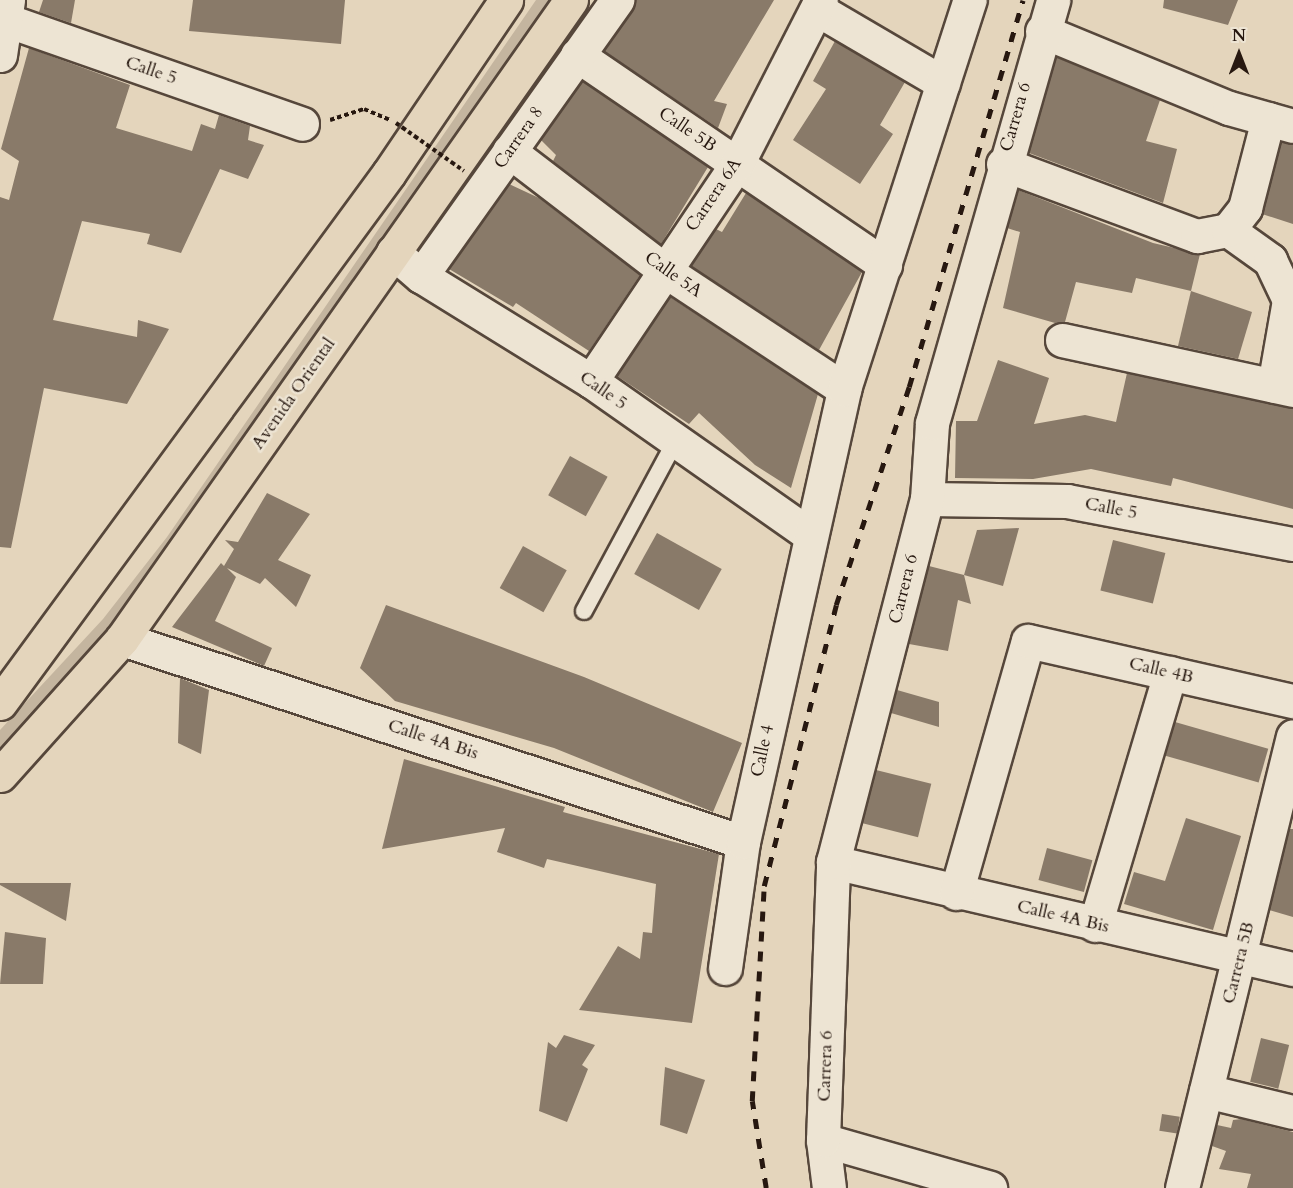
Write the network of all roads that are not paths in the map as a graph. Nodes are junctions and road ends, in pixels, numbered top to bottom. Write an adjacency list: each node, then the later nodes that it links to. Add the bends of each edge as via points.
1 (506, 0): 34 (main road, via 389,173)
2 (571, 0): 18 (main road, Avenida Oriental)
3 (617, 0): 9 (street, Carrera 8)
4 (970, 0): 11 (street)
5 (1053, 0): 8 (street, Carrera 6)
6 (819, 4): 11 (street); 15 (street, Carrera 6A)
7 (4, 12): 10 (street); 13 (street, Calle 5)
8 (1042, 31): 12 (street); 16 (street, Carrera 6)
9 (577, 55): 14 (street, Carrera 8); 15 (street, Calle 5B)
10 (0, 56)
11 (943, 83): 19 (street)
12 (1280, 122): 17 (street, via 1245,208)
13 (302, 124)
14 (509, 151): 20 (street, Calle 5A); 21 (street, Carrera 8)
15 (736, 164): 19 (street, Calle 5B); 20 (street, Carrera 6A)
16 (1003, 164): 17 (street, via 1197,236); 27 (street, Carrera 6, via 932,423)
17 (1228, 230): 24 (street, via 1270,260 1289,300)
18 (393, 252): 21 (street, Calle 5); 31 (main road, Avenida Oriental)
19 (885, 265): 25 (street)
20 (664, 270): 23 (street, Carrera 6A); 25 (street, Calle 5A)
21 (421, 276): 23 (street, Calle 5)
22 (1062, 340): 24 (street)
23 (591, 381): 26 (street, Calle 5)
24 (1283, 388)
25 (844, 389): 28 (street)
26 (675, 442): 28 (street, Calle 5); 30 (lane)
27 (927, 499): 29 (street, Calle 5, via 1067,501); 38 (street, Carrera 6)
28 (810, 535): 37 (street, Calle 4)
29 (1293, 544)
30 (584, 611)
31 (122, 639): 36 (main road, Avenida Oriental); 37 (street, Calle 4A Bis)
32 (1170, 673): 33 (street, Calle 4B); 39 (street, Calle 4B, via 1028,641); 40 (street)
33 (1293, 701)
34 (0, 704)
35 (1293, 736): 41 (street, Carrera 5B)
36 (0, 775)
37 (743, 842): 42 (street, Calle 4)
38 (833, 862): 39 (street, Calle 4A Bis); 46 (street, Carrera 6)
39 (956, 893): 40 (street, Calle 4A Bis)
40 (1095, 925): 41 (street, Calle 4A Bis)
41 (1241, 958): 43 (street, Calle 4A Bis); 44 (street, Carrera 5B)
42 (725, 968)
43 (1293, 969)
44 (1206, 1091): 45 (street); 49 (street, Carrera 5B)
45 (1293, 1112)
46 (824, 1140): 47 (street, Carrera 6); 48 (street)
47 (829, 1188)
48 (990, 1188)
49 (1182, 1188)

